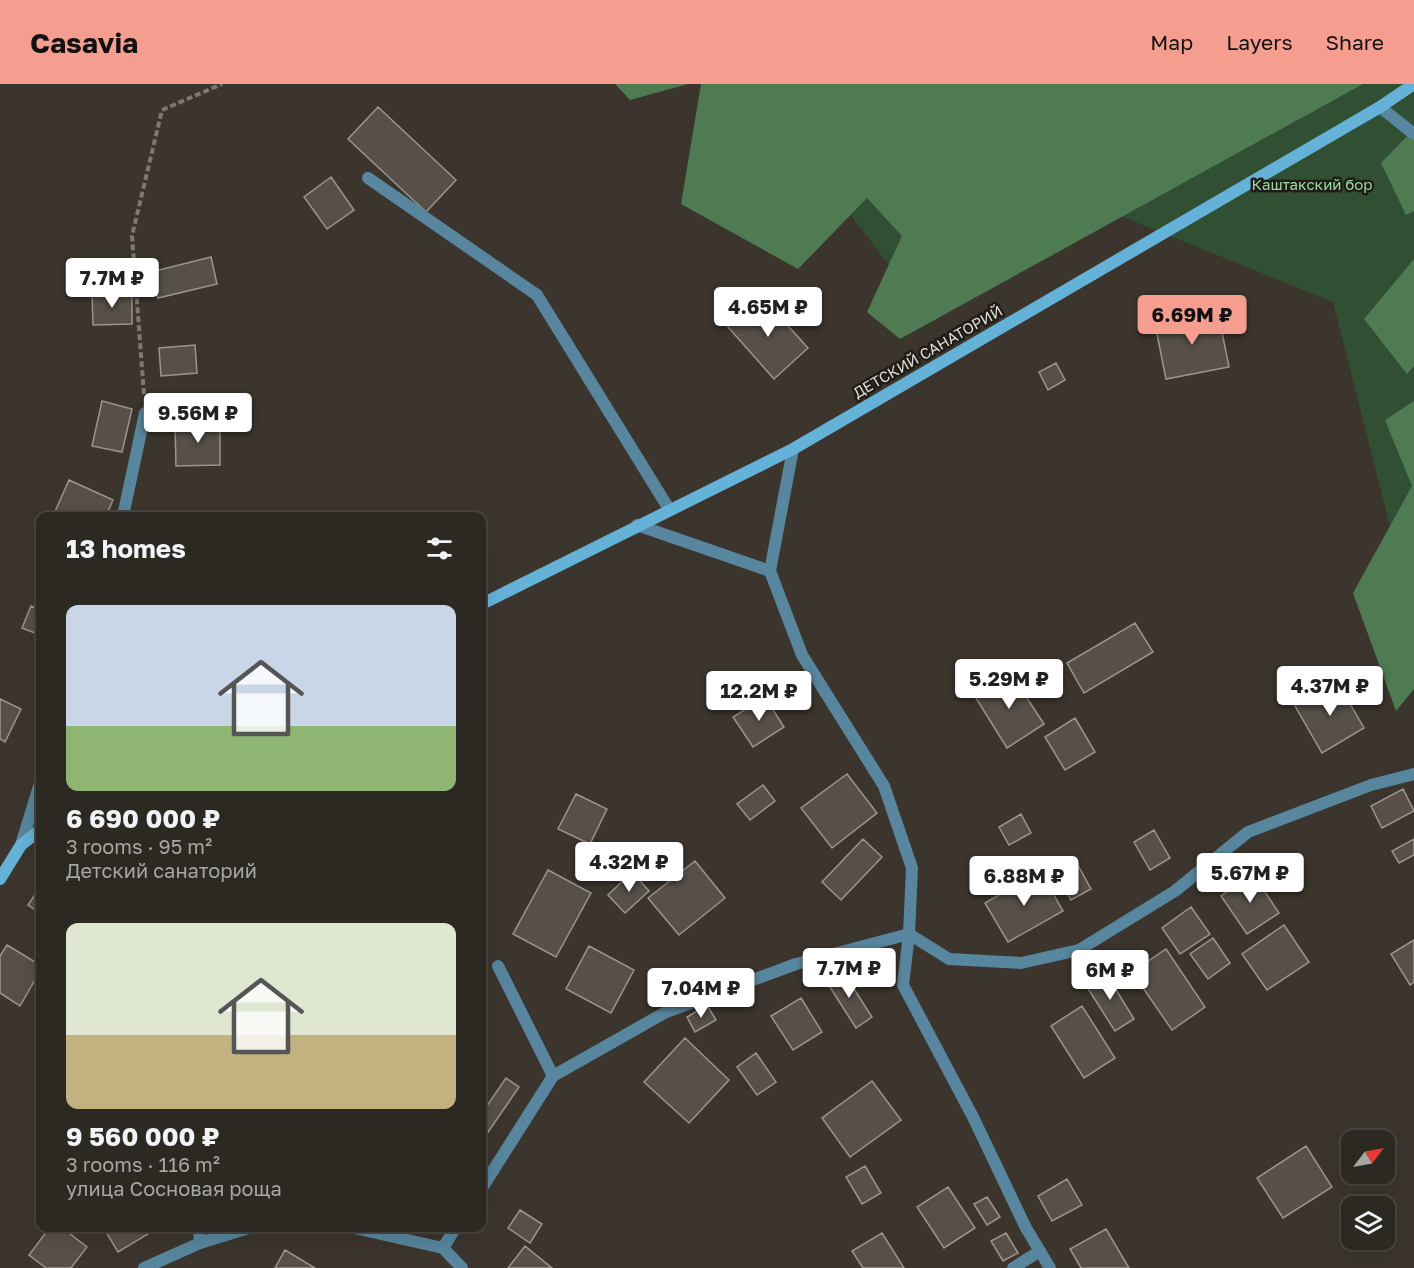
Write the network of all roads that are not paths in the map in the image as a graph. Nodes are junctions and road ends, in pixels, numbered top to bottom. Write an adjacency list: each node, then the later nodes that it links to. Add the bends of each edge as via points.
1 (1414, 84): 2 (main road, ДЕТСКИЙ САНАТОРИЙ)
2 (1380, 107): 3 (street); 6 (main road, ДЕТСКИЙ САНАТОРИЙ)
3 (1414, 134)
4 (368, 178): 7 (street, via 537,295)
5 (146, 412): 8 (street)
6 (792, 448): 7 (main road, ДЕТСКИЙ САНАТОРИЙ); 10 (street)
7 (669, 509): 9 (main road, ДЕТСКИЙ САНАТОРИЙ)
8 (124, 512)
9 (637, 525): 10 (street); 11 (main road, ДЕТСКИЙ САНАТОРИЙ)
10 (770, 571): 17 (street, via 802,655 884,786 912,868)
11 (486, 602)
12 (1414, 774): 17 (street, via 1371,785 1248,832 1175,891 1079,950 1021,963 949,959)
13 (36, 796): 15 (street)
14 (36, 833): 15 (main road)
15 (21, 845): 16 (main road)
16 (0, 879)
17 (909, 934): 19 (street, via 796,964 666,1012); 27 (street, via 903,985)
18 (498, 966): 19 (street)
19 (553, 1076): 20 (street)
20 (486, 1182)
21 (199, 1232): 25 (street)
22 (236, 1232): 25 (street)
23 (372, 1232): 26 (street)
24 (453, 1232): 26 (street)
25 (200, 1243): 28 (street)
26 (443, 1248): 29 (street)
27 (1040, 1251): 30 (street); 31 (street)
28 (144, 1268)
29 (462, 1268)
30 (1013, 1268)
31 (1050, 1268)

